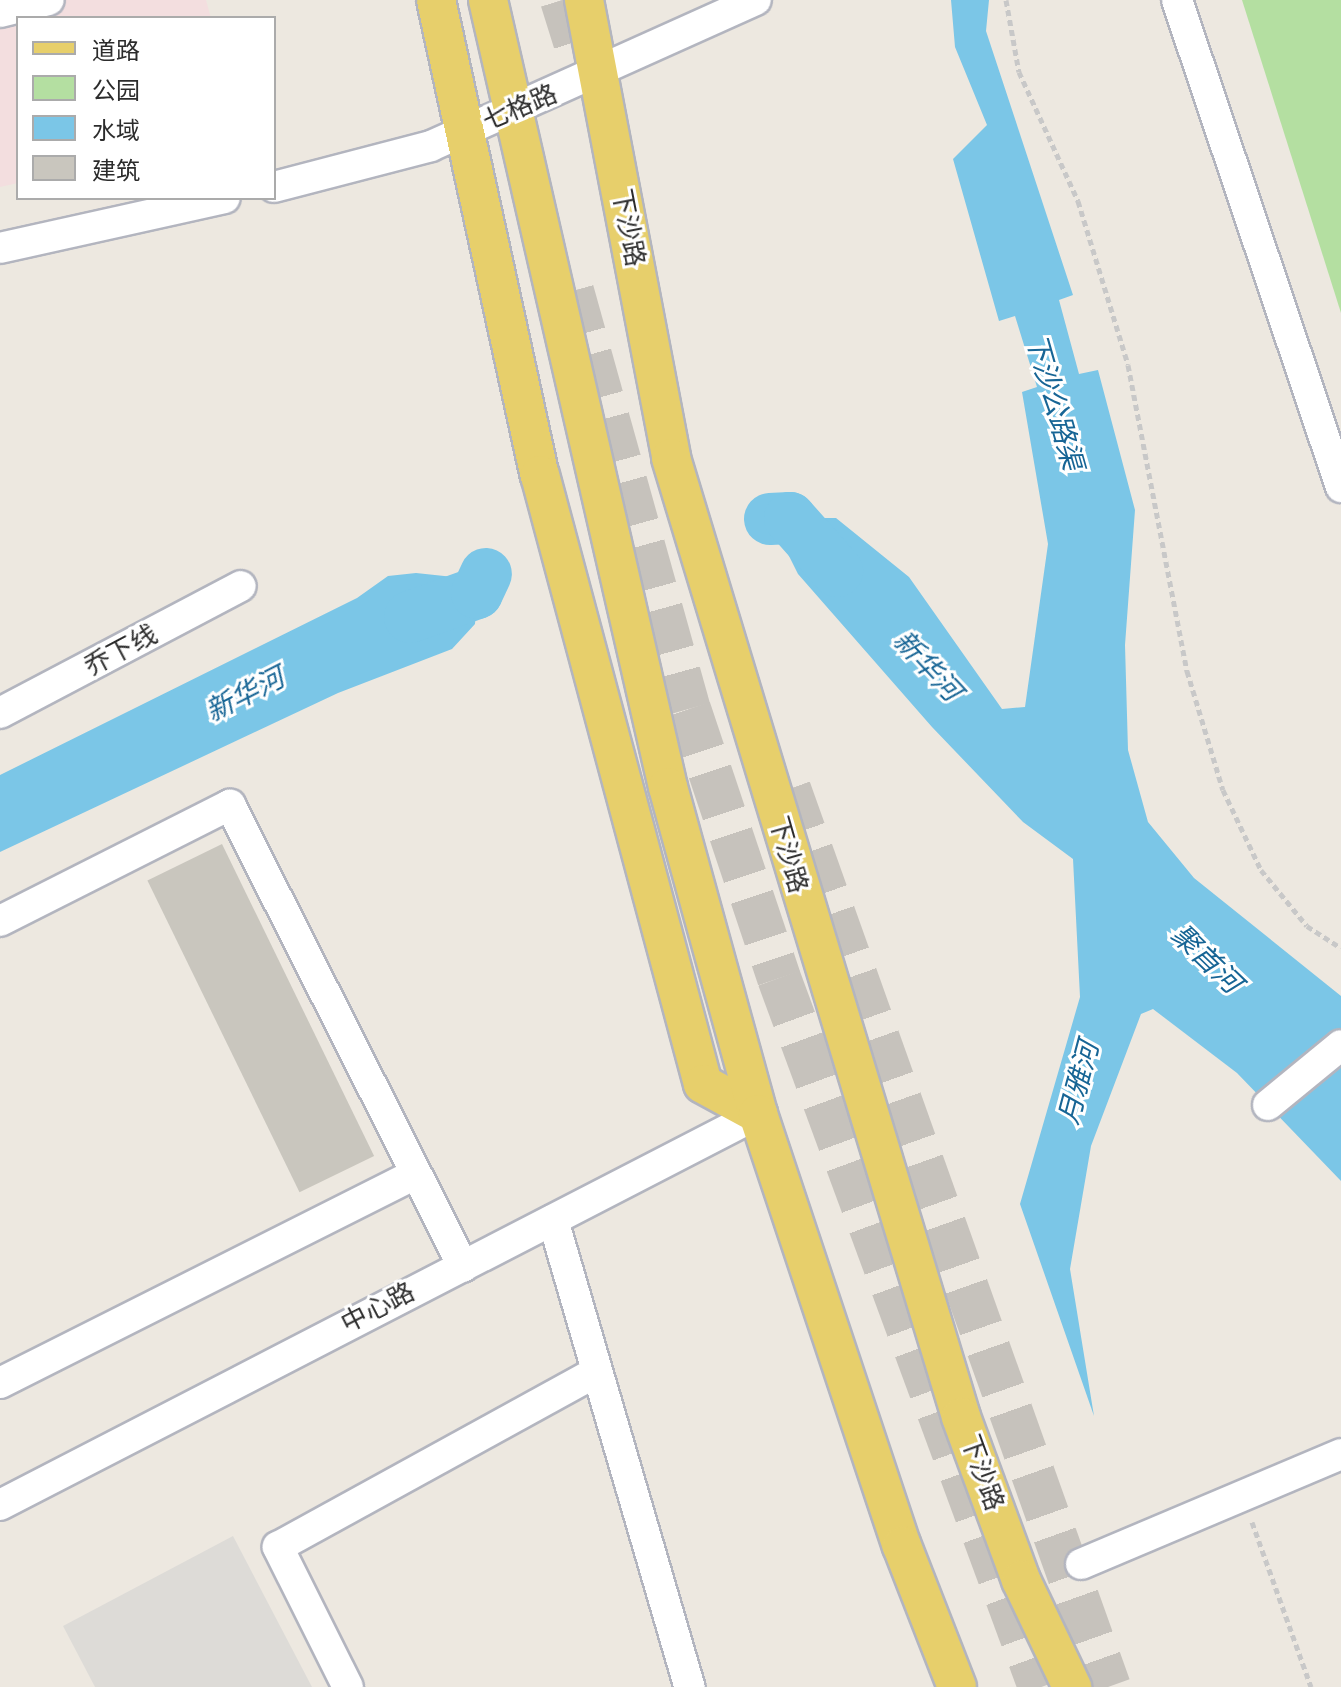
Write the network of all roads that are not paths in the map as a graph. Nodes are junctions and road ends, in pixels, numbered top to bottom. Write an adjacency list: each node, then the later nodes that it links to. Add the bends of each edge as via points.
1 (49, 0): 7 (street)
2 (436, 0): 10 (main road)
3 (488, 0): 9 (main road)
4 (584, 0): 8 (main road, 下沙路)
5 (756, 0): 8 (street, 七格路)
6 (1177, 0): 14 (street)
7 (0, 12)
8 (599, 75): 9 (street, 七格路); 32 (main road, 下沙路, via 689,519 961,1417 1021,1580)
9 (512, 110): 10 (street, 七格路); 20 (main road, via 668,787)
10 (463, 132): 11 (street, 七格路); 20 (main road, via 540,475 703,1084)
11 (276, 186)
12 (216, 200): 13 (street)
13 (0, 248)
14 (1341, 487)
15 (241, 586): 16 (street, 乔下线)
16 (0, 713)
17 (0, 921): 21 (street, via 230,805)
18 (1341, 1045): 19 (street)
19 (1268, 1105)
20 (758, 1114): 22 (street, 中心路); 31 (main road, via 902,1546)
21 (414, 1175): 23 (street); 25 (street)
22 (553, 1220): 23 (street, 中心路); 24 (street)
23 (463, 1266): 27 (street, 中心路)
24 (596, 1372): 29 (street, via 278,1547); 30 (street)
25 (0, 1383)
26 (1341, 1454): 28 (street)
27 (0, 1505)
28 (1081, 1564)
29 (348, 1687)
30 (690, 1687)
31 (957, 1687)
32 (1072, 1687)

